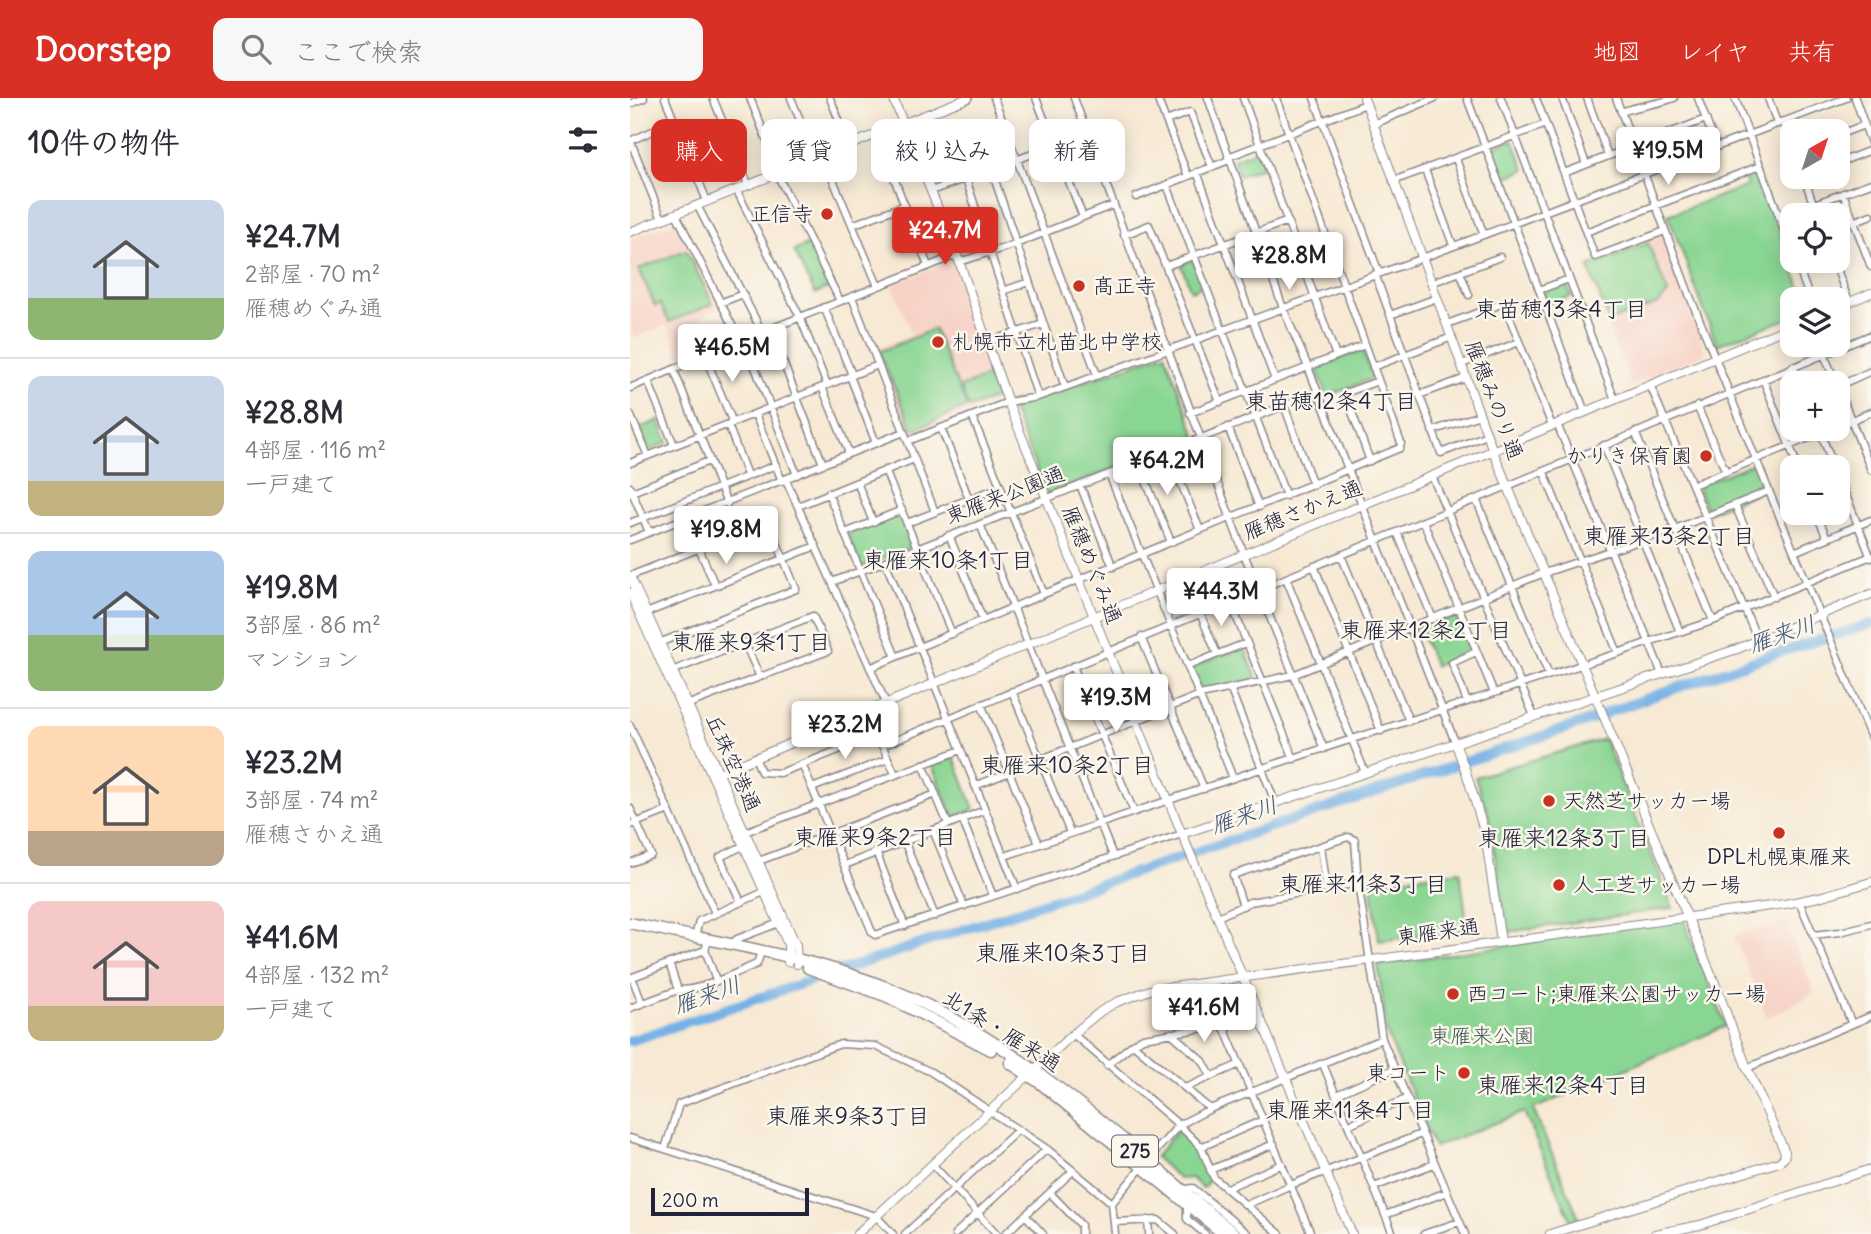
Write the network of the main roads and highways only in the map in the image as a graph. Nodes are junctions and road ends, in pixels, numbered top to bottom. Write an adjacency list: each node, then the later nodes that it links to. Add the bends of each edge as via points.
1 (630, 923): 2 (highway, 北1条・雁来通 / 275)
2 (707, 945): 3 (highway, 北1条・雁来通 / 275); 3 (highway, 北1条・雁来通 / 275, via 732,943)
3 (793, 960): 4 (highway, 北1条・雁来通 / 275, via 888,997); 4 (highway, 北1条・雁来通 / 275, via 828,966 925,1006 994,1043)
4 (1031, 1072): 5 (highway, 北1条・雁来通 / 275)
5 (1186, 1198): 6 (highway, 北1条・雁来通 / 275); 7 (highway, 北1条・雁来通 / 275)
6 (1223, 1234)
7 (1235, 1234)

